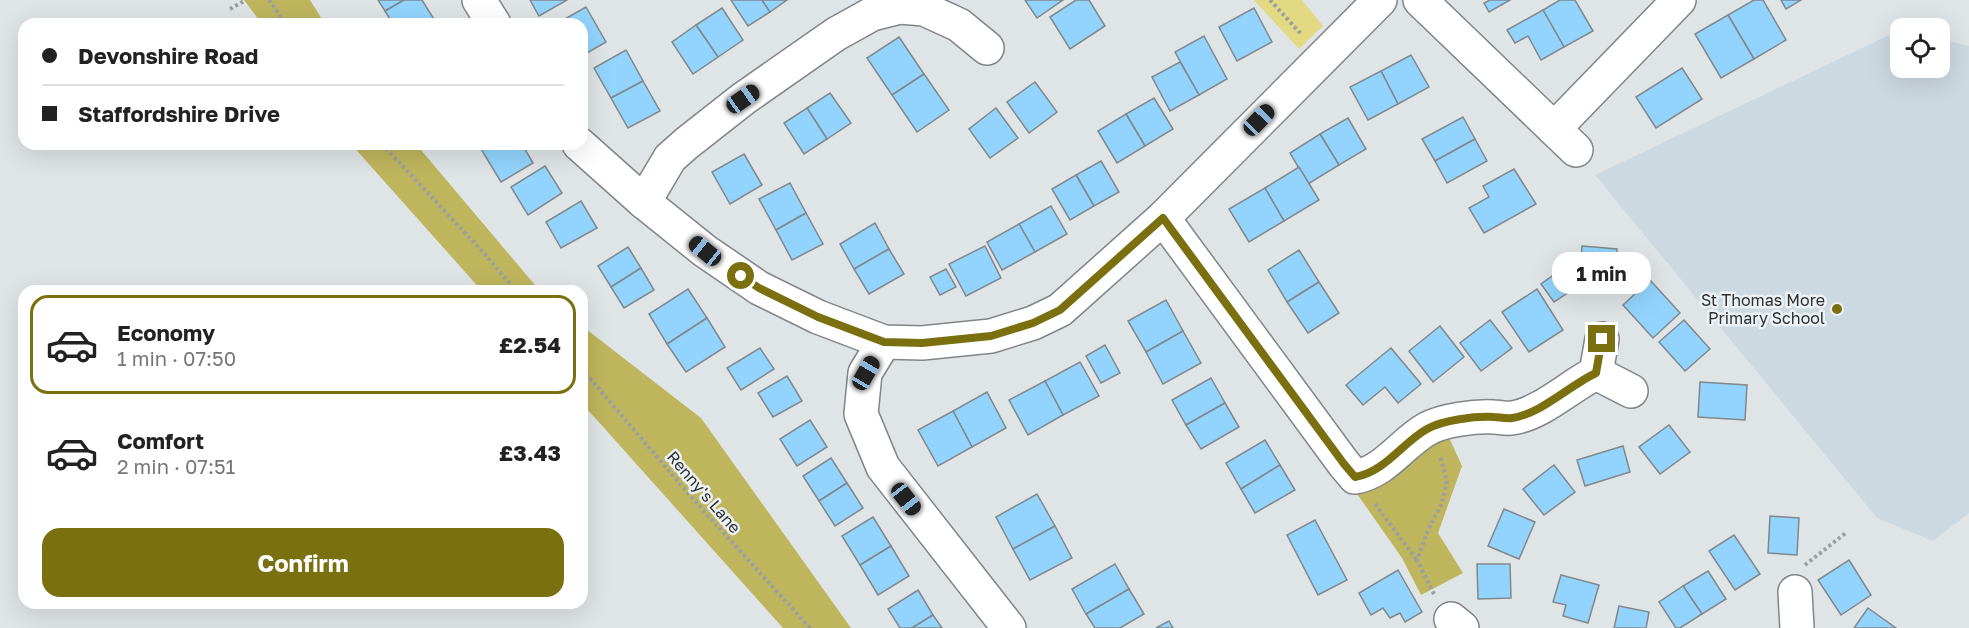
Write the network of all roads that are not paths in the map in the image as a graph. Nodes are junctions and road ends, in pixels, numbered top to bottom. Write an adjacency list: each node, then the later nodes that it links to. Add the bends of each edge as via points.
1 (479, 0): 5 (street)
2 (1380, 0): 9 (street)
3 (1420, 0): 4 (street, via 1565,139)
4 (1679, 0)
5 (490, 18)
6 (987, 49): 8 (street, via 959,25 924,9 900,7 872,14 817,47 687,142 670,158)
7 (586, 150): 8 (street)
8 (644, 202): 11 (street, via 759,288 818,317)
9 (1163, 218): 11 (street, via 1060,310 1033,323 991,336 922,343); 12 (street, via 1355,477 1367,475 1428,428 1470,417 1512,418)
10 (1602, 339): 12 (street)
11 (884, 342): 15 (street, via 866,373 861,414 883,467)
12 (1596, 373): 13 (street)
13 (1631, 391)
14 (1795, 592): 16 (street)
15 (1009, 628)
16 (1797, 628)

